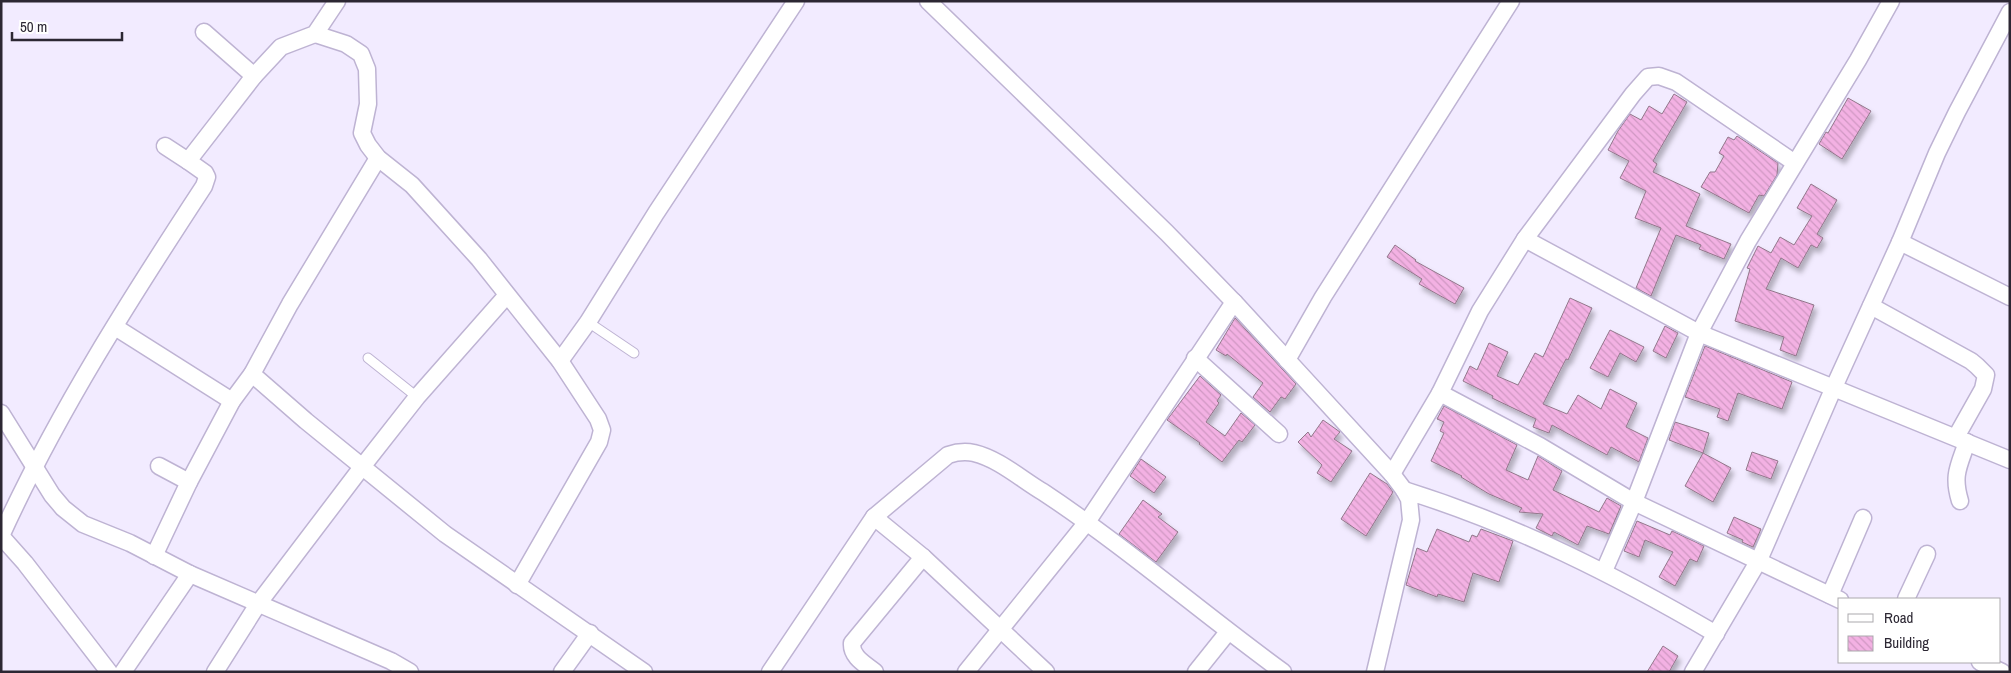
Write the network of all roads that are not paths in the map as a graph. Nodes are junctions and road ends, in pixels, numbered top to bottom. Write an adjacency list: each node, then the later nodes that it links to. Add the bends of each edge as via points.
1 (337, 1): 8 (street)
2 (796, 1): 20 (street)
3 (928, 1): 18 (street)
4 (1511, 1): 26 (street, via 1323,297)
5 (1891, 1): 13 (street)
6 (2010, 12): 15 (street, via 1957,112)
7 (204, 32): 9 (street)
8 (315, 34): 9 (street, via 281,47); 11 (street, via 346,44 365,60 368,104 362,133)
9 (254, 76): 12 (street)
10 (165, 146): 12 (street)
11 (378, 158): 16 (street, via 412,185); 28 (street)
12 (188, 161): 21 (street, via 205,173 206,183)
13 (1795, 163): 14 (street, via 1681,84 1659,76 1648,77); 22 (street, via 1748,241)
14 (1525, 239): 22 (street); 30 (street, via 1480,311)
15 (1900, 242): 17 (street); 19 (street)
16 (507, 295): 27 (street); 31 (street)
17 (2010, 297)
18 (1234, 302): 25 (street); 26 (street)
19 (1871, 306): 29 (street); 35 (street, via 1971,361 1986,375)
20 (588, 322): 23 (lane); 27 (street)
21 (115, 327): 32 (street); 37 (street)
22 (1699, 334): 29 (street); 44 (street)
23 (634, 353)
24 (368, 358): 31 (lane)
25 (1195, 358): 34 (street); 47 (street)
26 (1287, 360): 40 (street)
27 (560, 361): 55 (street, via 595,412 602,430 592,454)
28 (252, 374): 32 (street); 39 (street)
29 (1834, 387): 35 (street); 52 (street)
30 (1440, 393): 40 (street); 44 (street, via 1540,446)
31 (417, 397): 39 (street)
32 (232, 400): 41 (street)
33 (1, 413): 37 (street)
34 (1279, 434)
35 (1961, 440): 36 (street); 43 (street, via 1956,478)
36 (2010, 460)
37 (35, 464): 48 (street); 50 (street, via 52,495 70,515)
38 (159, 466): 41 (street)
39 (362, 467): 55 (street, via 445,534); 58 (street)
40 (1392, 474): 42 (street)
41 (189, 482): 50 (street)
42 (1404, 490): 53 (street, via 1514,530); 78 (street, via 1409,500 1411,520)
43 (1960, 501)
44 (1634, 502): 52 (street); 53 (street)
45 (874, 517): 47 (street, via 948,455 958,451 974,453 998,463); 51 (street); 72 (street)
46 (1863, 518): 56 (street)
47 (1087, 522): 59 (street); 60 (street)
48 (1, 536): 66 (street)
49 (1927, 554): 57 (street)
50 (154, 556): 54 (street)
51 (923, 557): 59 (street); 73 (street, via 852,642 855,654)
52 (1759, 560): 56 (street); 62 (street)
53 (1604, 571): 62 (street)
54 (190, 574): 58 (street); 67 (street)
55 (517, 585): 61 (street)
56 (1835, 598)
57 (1906, 598)
58 (258, 604): 65 (street); 68 (street)
59 (1000, 628): 74 (street); 75 (street)
60 (1228, 632): 76 (street); 77 (street)
61 (590, 633): 70 (street); 71 (street)
62 (1716, 634): 79 (street)
63 (1982, 663): 80 (street)
64 (2010, 665): 81 (street)
65 (387, 666): 69 (street)
66 (108, 672)
67 (123, 672)
68 (215, 672)
69 (410, 672)
70 (562, 672)
71 (644, 672)
72 (770, 672)
73 (875, 672)
74 (966, 672)
75 (1046, 672)
76 (1196, 672)
77 (1283, 672)
78 (1375, 672)
79 (1693, 672)
80 (2002, 672)
81 (2007, 672)

